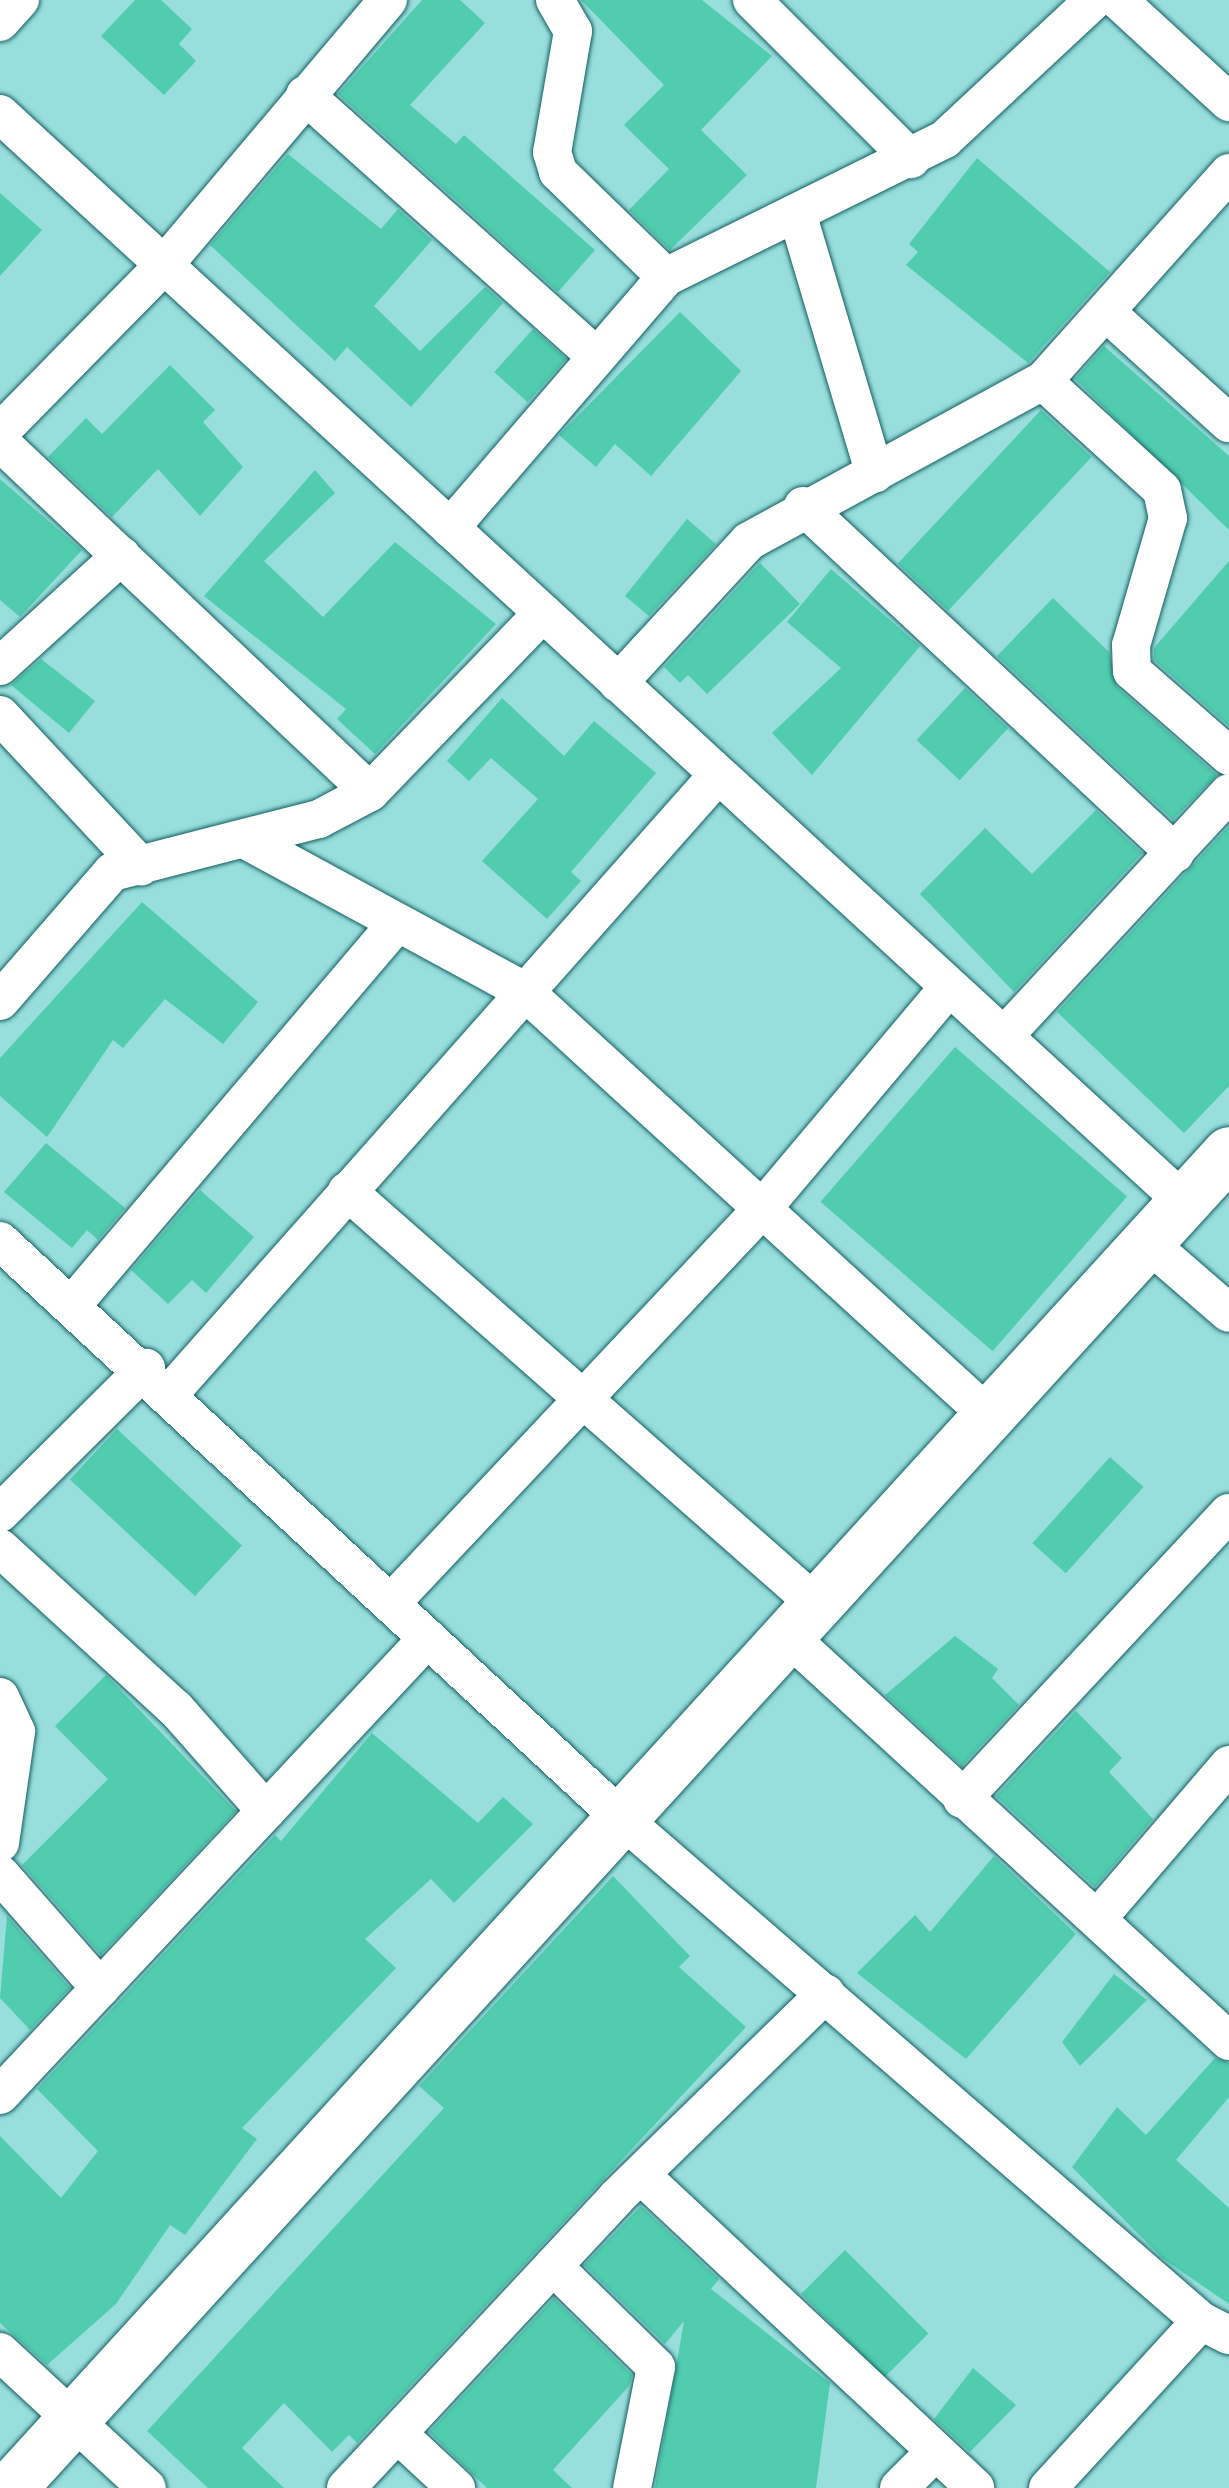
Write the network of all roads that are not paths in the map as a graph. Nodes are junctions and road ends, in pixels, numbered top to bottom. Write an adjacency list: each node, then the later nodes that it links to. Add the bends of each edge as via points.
1 (20, 0): 6 (street)
2 (388, 0): 7 (street)
3 (555, 0): 14 (street, via 573,31 552,152 558,172)
4 (752, 0): 10 (street)
5 (1118, 2): 8 (street); 10 (street)
6 (0, 22)
7 (305, 95): 13 (street); 16 (street)
8 (1229, 102)
9 (0, 114): 13 (street)
10 (911, 160): 12 (street)
11 (1229, 173): 15 (street)
12 (797, 214): 14 (street); 21 (street)
13 (164, 264): 19 (street); 23 (street)
14 (666, 277): 16 (street)
15 (1106, 312): 17 (street); 18 (street)
16 (597, 357): 23 (street)
17 (1043, 381): 21 (street); 29 (street, via 1162,490 1168,518 1131,645 1132,671)
18 (1229, 423)
19 (0, 432)
20 (0, 442): 24 (street)
21 (875, 474): 22 (street)
22 (803, 506): 27 (street, via 749,541); 34 (street)
23 (450, 528): 25 (street)
24 (121, 556): 26 (street); 31 (street)
25 (543, 613): 27 (street); 31 (street)
26 (0, 666)
27 (618, 682): 30 (street)
28 (0, 715): 35 (street)
29 (1229, 756)
30 (718, 775): 38 (street); 39 (street)
31 (370, 792): 33 (street)
32 (1229, 793): 34 (street)
33 (246, 840): 35 (street); 36 (street)
34 (1175, 854): 40 (street)
35 (141, 866): 37 (street, via 100,880)
36 (397, 922): 39 (street); 47 (street)
37 (6, 981)
38 (949, 986): 40 (street); 44 (street)
39 (524, 991): 42 (street); 44 (street)
40 (1004, 1036): 43 (street)
41 (1229, 1153): 43 (street)
42 (347, 1191): 49 (street); 50 (street)
43 (1184, 1202): 46 (street)
44 (762, 1209): 50 (street); 51 (street)
45 (0, 1241): 47 (street)
46 (1147, 1242): 48 (street); 51 (street)
47 (72, 1304): 49 (street)
48 (1229, 1313)
49 (158, 1380): 52 (street); 55 (street)
50 (579, 1394): 55 (street); 56 (street)
51 (989, 1416): 56 (street)
52 (0, 1513)
53 (1229, 1513): 60 (street)
54 (0, 1548): 61 (street, via 176,1710)
55 (391, 1603): 57 (street)
56 (802, 1620): 60 (street); 62 (street)
57 (428, 1638): 61 (street); 62 (street)
58 (0, 1697): 63 (street, via 16,1732)
59 (1229, 1765): 65 (street)
60 (962, 1799): 65 (street)
61 (266, 1811): 66 (street)
62 (621, 1818): 67 (street); 74 (street)
63 (0, 1843)
64 (0, 1874): 66 (street)
65 (1097, 1919): 68 (street)
66 (100, 1988): 69 (street)
67 (826, 1993): 70 (street); 72 (street)
68 (1228, 2038)
69 (7, 2074)
70 (643, 2177): 71 (street); 76 (street)
71 (553, 2266): 75 (street); 81 (street, via 656,2368)
72 (1215, 2328): 84 (street)
73 (0, 2352): 74 (street)
74 (74, 2420): 77 (street); 78 (street)
75 (399, 2435): 79 (street); 80 (street)
76 (935, 2452): 82 (street); 83 (street)
77 (12, 2488)
78 (147, 2488)
79 (346, 2488)
80 (456, 2488)
81 (632, 2488)
82 (899, 2488)
83 (975, 2488)
84 (1048, 2488)

